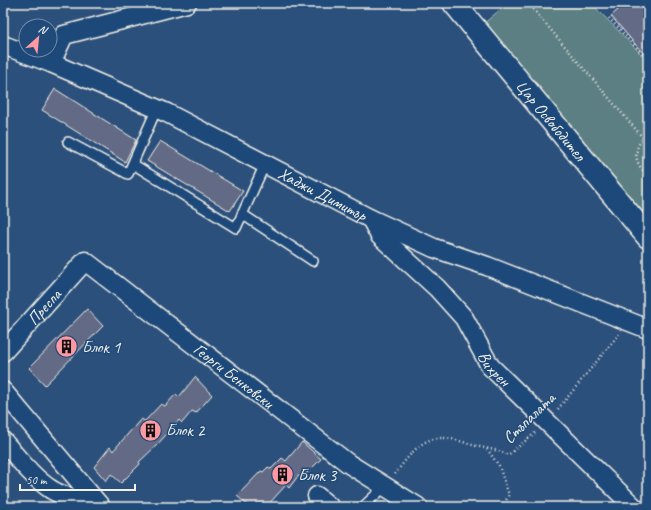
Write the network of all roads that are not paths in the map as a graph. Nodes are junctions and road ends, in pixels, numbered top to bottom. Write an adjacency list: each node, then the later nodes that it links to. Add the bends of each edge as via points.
1 (187, 3): 4 (street, via 64,35)
2 (454, 3): 11 (street, Цар Освободител)
3 (3, 45): 4 (street, Хаджи Димитър)
4 (51, 63): 5 (street, Хаджи Димитър)
5 (157, 108): 7 (lane); 8 (street, Хаджи Димитър)
6 (68, 142): 7 (lane, via 128,174)
7 (133, 164): 9 (lane, via 236,228)
8 (265, 164): 9 (lane); 10 (street, Хаджи Димитър)
9 (242, 214): 13 (lane)
10 (371, 219): 14 (street, Хаджи Димитър, via 434,248 488,266); 23 (street, Вихрен, via 380,236 437,288 464,318 490,366)
11 (648, 237)
12 (85, 261): 15 (street, Преспа); 19 (street, Георги Бенковски, via 349,464)
13 (313, 261)
14 (648, 329)
15 (3, 352)
16 (3, 391): 17 (street)
17 (9, 404): 20 (street)
18 (3, 441): 20 (street, via 52,491)
19 (384, 487): 21 (lane); 22 (street, Георги Бенковски)
20 (100, 506)
21 (363, 507)
22 (418, 507)
23 (634, 507)

